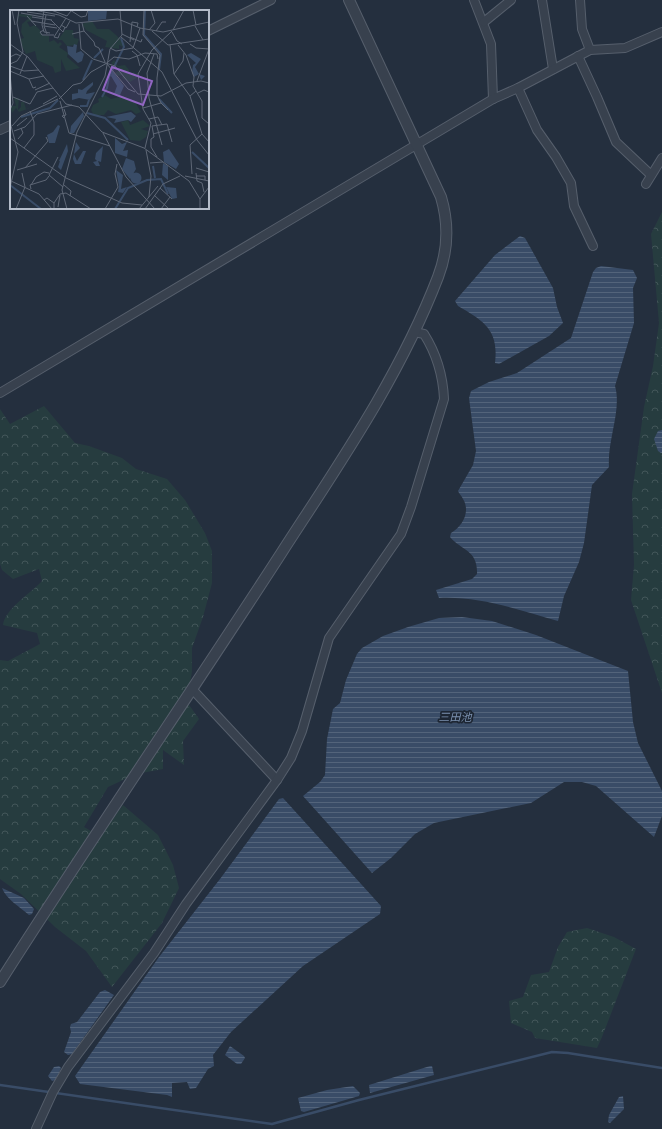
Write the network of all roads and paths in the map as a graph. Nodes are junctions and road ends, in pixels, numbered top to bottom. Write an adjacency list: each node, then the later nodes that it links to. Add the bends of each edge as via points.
1 (271, 0): 8 (street)
2 (349, 0): 17 (street)
3 (474, 0): 7 (street)
4 (510, 0): 7 (street)
5 (542, 0): 12 (street)
6 (580, 0): 10 (street, via 582,29)
7 (484, 22): 14 (street, via 491,44)
8 (209, 31)
9 (662, 32): 10 (street, via 625,48)
10 (590, 50): 11 (street)
11 (578, 56): 12 (street); 19 (street, via 616,142)
12 (553, 69): 13 (street)
13 (518, 88): 14 (street); 21 (street, via 537,130 571,183 574,206)
14 (493, 99): 17 (street)
15 (10, 125): 16 (street)
16 (0, 130)
17 (418, 145): 22 (street, via 441,197 448,228 439,276); 23 (street)
18 (662, 158): 19 (street)
19 (650, 175): 20 (street)
20 (646, 184)
21 (593, 246)
22 (414, 332): 24 (street, via 380,398); 25 (street, via 424,334 430,343 443,381 444,399 438,424 401,534 329,638 302,731 291,758)
23 (0, 393)
24 (193, 690): 25 (street); 26 (street)
25 (277, 780): 27 (street, via 186,904 154,953 68,1067)
26 (0, 982)
27 (36, 1129)

